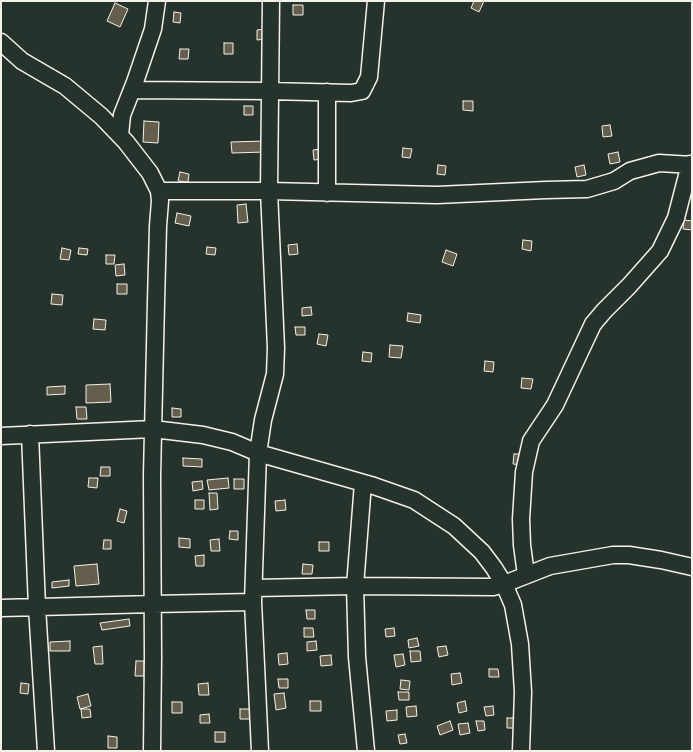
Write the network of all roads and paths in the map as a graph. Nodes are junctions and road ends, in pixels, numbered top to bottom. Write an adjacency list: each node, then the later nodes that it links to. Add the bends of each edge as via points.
1 (157, 1): 5 (street, via 153,29)
2 (271, 1): 6 (street)
3 (376, 1): 7 (street, via 369,77 362,91)
4 (1, 42): 8 (street, via 22,61 65,86)
5 (132, 90): 6 (street); 8 (street, via 122,115)
6 (269, 91): 7 (street); 11 (street)
7 (327, 92): 12 (street)
8 (120, 135): 10 (street, via 150,172)
9 (691, 164): 12 (street, via 659,163 630,171 614,181 587,189 437,195); 19 (street, via 676,218 660,251 593,324 555,405 531,441 524,472 521,519)
10 (159, 191): 11 (street); 13 (street)
11 (269, 191): 12 (street); 16 (street, via 275,374 263,420)
12 (328, 193)
13 (153, 429): 14 (street); 16 (street, via 203,435 232,442); 23 (street)
14 (30, 434): 15 (street); 24 (street)
15 (1, 436)
16 (258, 453): 17 (street); 22 (street)
17 (363, 483): 20 (street, via 414,500 454,526 482,552); 21 (street)
18 (692, 567): 19 (street, via 629,555 613,555 550,566)
19 (526, 575): 20 (street)
20 (504, 584): 21 (street, via 493,587); 30 (street, via 513,605 520,644 523,692)
21 (355, 586): 22 (street); 29 (street, via 357,657)
22 (254, 595): 23 (street); 28 (street)
23 (153, 604): 24 (street); 27 (street)
24 (37, 607): 25 (street); 26 (street)
25 (1, 608)
26 (46, 751)
27 (152, 751)
28 (260, 751)
29 (366, 751)
30 (521, 751)

